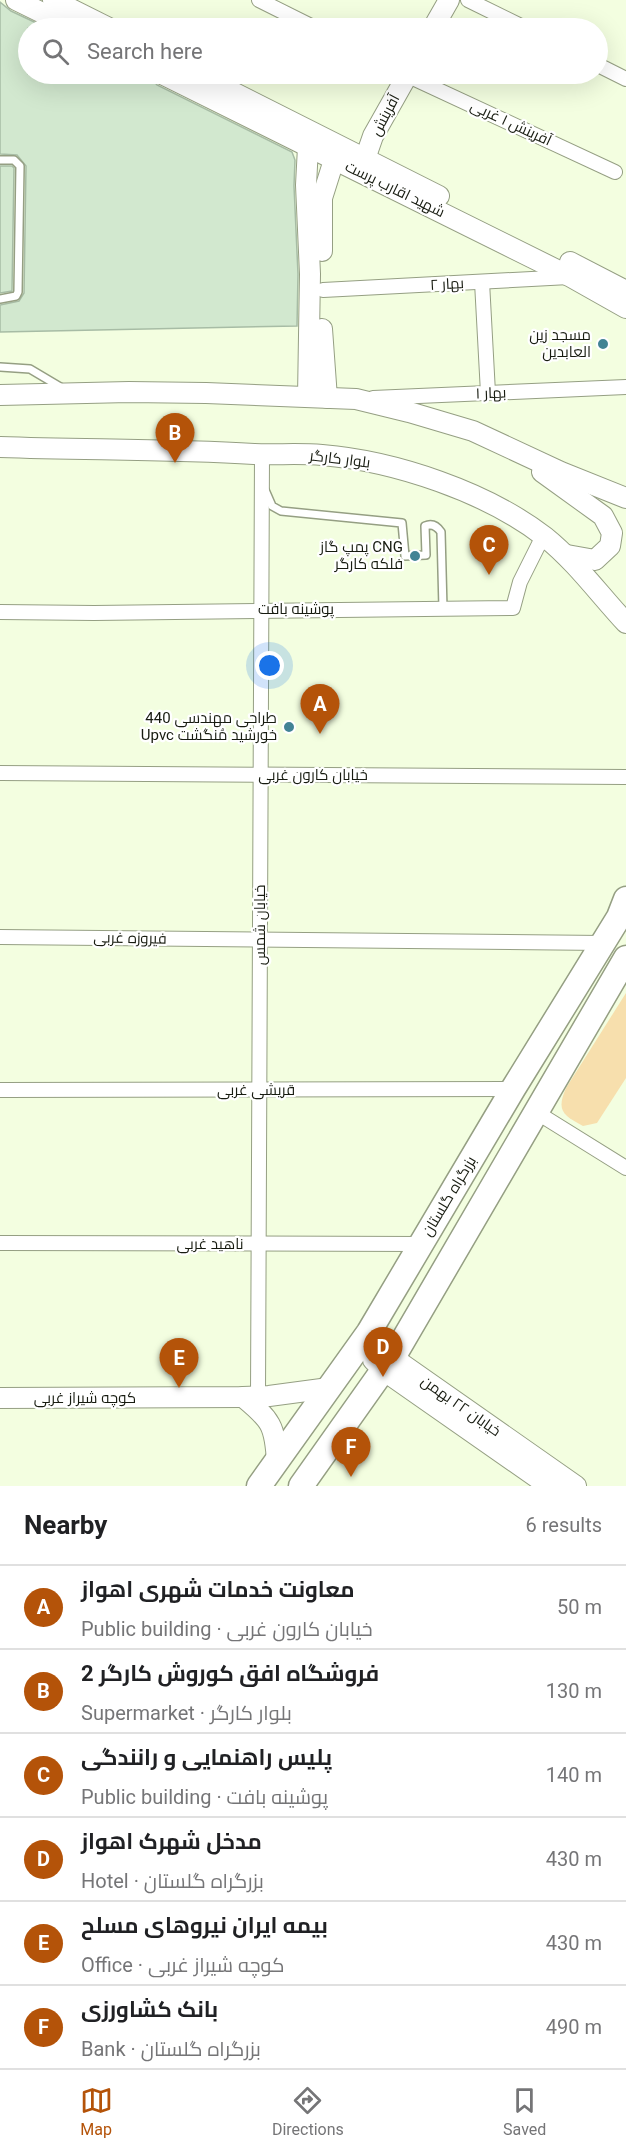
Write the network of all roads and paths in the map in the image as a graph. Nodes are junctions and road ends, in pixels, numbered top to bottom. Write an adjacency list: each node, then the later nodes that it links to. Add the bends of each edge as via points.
1 (16, 0): 5 (main road)
2 (259, 0): 8 (street)
3 (449, 0): 9 (main road)
4 (468, 0): 10 (street)
5 (50, 5): 6 (main road); 7 (main road)
6 (63, 18)
7 (83, 18)
8 (295, 18)
9 (439, 18)
10 (505, 18)
11 (608, 70): 12 (street)
12 (626, 79)
13 (182, 84): 17 (main road, شهید اقارب پرست)
14 (217, 84): 19 (main road, شهید اقارب پرست)
15 (401, 84): 19 (main road, آفرینش)
16 (427, 84): 21 (street, آفرینش ۱ غربی)
17 (308, 147): 18 (main road, شهید اقارب پرست); 33 (main road, via 306,185)
18 (334, 159): 22 (main road, شهید اقارب پرست); 24 (main road, via 322,198)
19 (365, 159): 25 (main road, شهید اقارب پرست)
20 (0, 160): 26 (lane, via 14,160 20,166 18,292 16,296)
21 (615, 172)
22 (571, 277): 23 (street, بهار ۲); 27 (main road, شهید اقارب پرست)
23 (482, 282): 24 (street, بهار ۲); 31 (street)
24 (323, 290): 33 (main road)
25 (626, 291)
26 (0, 299)
27 (626, 308)
28 (0, 367): 30 (lane, via 30,369)
29 (626, 387): 31 (street, بهار ۱)
30 (72, 393): 32 (main road); 33 (main road)
31 (488, 393): 34 (street, بهار ۱)
32 (0, 395)
33 (318, 397): 34 (main road)
34 (356, 399): 36 (main road, via 473,431)
35 (0, 447): 37 (main road, بلوار کارگر)
36 (511, 449): 39 (main road); 41 (main road, via 603,516 612,533 610,546 596,560)
37 (262, 454): 38 (street, خیابان شمس); 40 (main road, بلوار کارگر, via 322,455 383,465 475,496 510,513)
38 (262, 484): 42 (lane, via 272,506 281,511 402,523 405,556 426,555 425,526 439,528); 43 (street, خیابان شمس)
39 (626, 498)
40 (543, 536): 41 (main road, بلوار کارگر); 42 (street, پوشینه بافت, via 520,582 513,608)
41 (567, 555): 45 (main road, بلوار کارگر)
42 (442, 609): 43 (street, پوشینه بافت)
43 (261, 610): 44 (street, پوشینه بافت); 47 (street, خیابان شمس)
44 (0, 612)
45 (626, 622)
46 (0, 773): 47 (street, خیابان کارون غربی)
47 (260, 775): 48 (street, خیابان کارون غربی); 51 (street, خیابان شمس)
48 (626, 777)
49 (626, 898): 52 (highway, بزرگراه گلستان)
50 (0, 937): 51 (street, فیروزه غربی)
51 (260, 939): 52 (street, فیروزه غربی); 56 (street, خیابان شمس)
52 (603, 943): 54 (highway, بزرگراه گلستان)
53 (626, 958): 57 (highway)
54 (513, 1089): 56 (street, قریشی غربی); 61 (highway, بزرگراه گلستان)
55 (0, 1090): 56 (street, قریشی غربی)
56 (259, 1090): 60 (street, خیابان شمس)
57 (536, 1112): 58 (street); 63 (highway)
58 (626, 1167)
59 (0, 1244): 60 (street, ناهید غربی)
60 (258, 1244): 61 (street, ناهید غربی); 65 (street, خیابان شمس)
61 (420, 1244): 62 (highway, بزرگراه گلستان)
62 (359, 1345): 63 (main road, خیابان ۲۲ بهمن); 64 (highway, بزرگراه گلستان)
63 (387, 1364): 69 (highway); 70 (main road, خیابان ۲۲ بهمن); 71 (main road, خیابان ۲۲ بهمن)
64 (329, 1388): 65 (main road, کوچه شیراز غربی); 67 (highway, بزرگراه گلستان)
65 (250, 1397): 66 (main road, کوچه شیراز غربی); 67 (main road, via 270,1422 276,1438)
66 (0, 1398)
67 (277, 1462): 68 (highway, بزرگراه گلستان)
68 (260, 1486)
69 (301, 1486)
70 (549, 1486)
71 (576, 1486)

